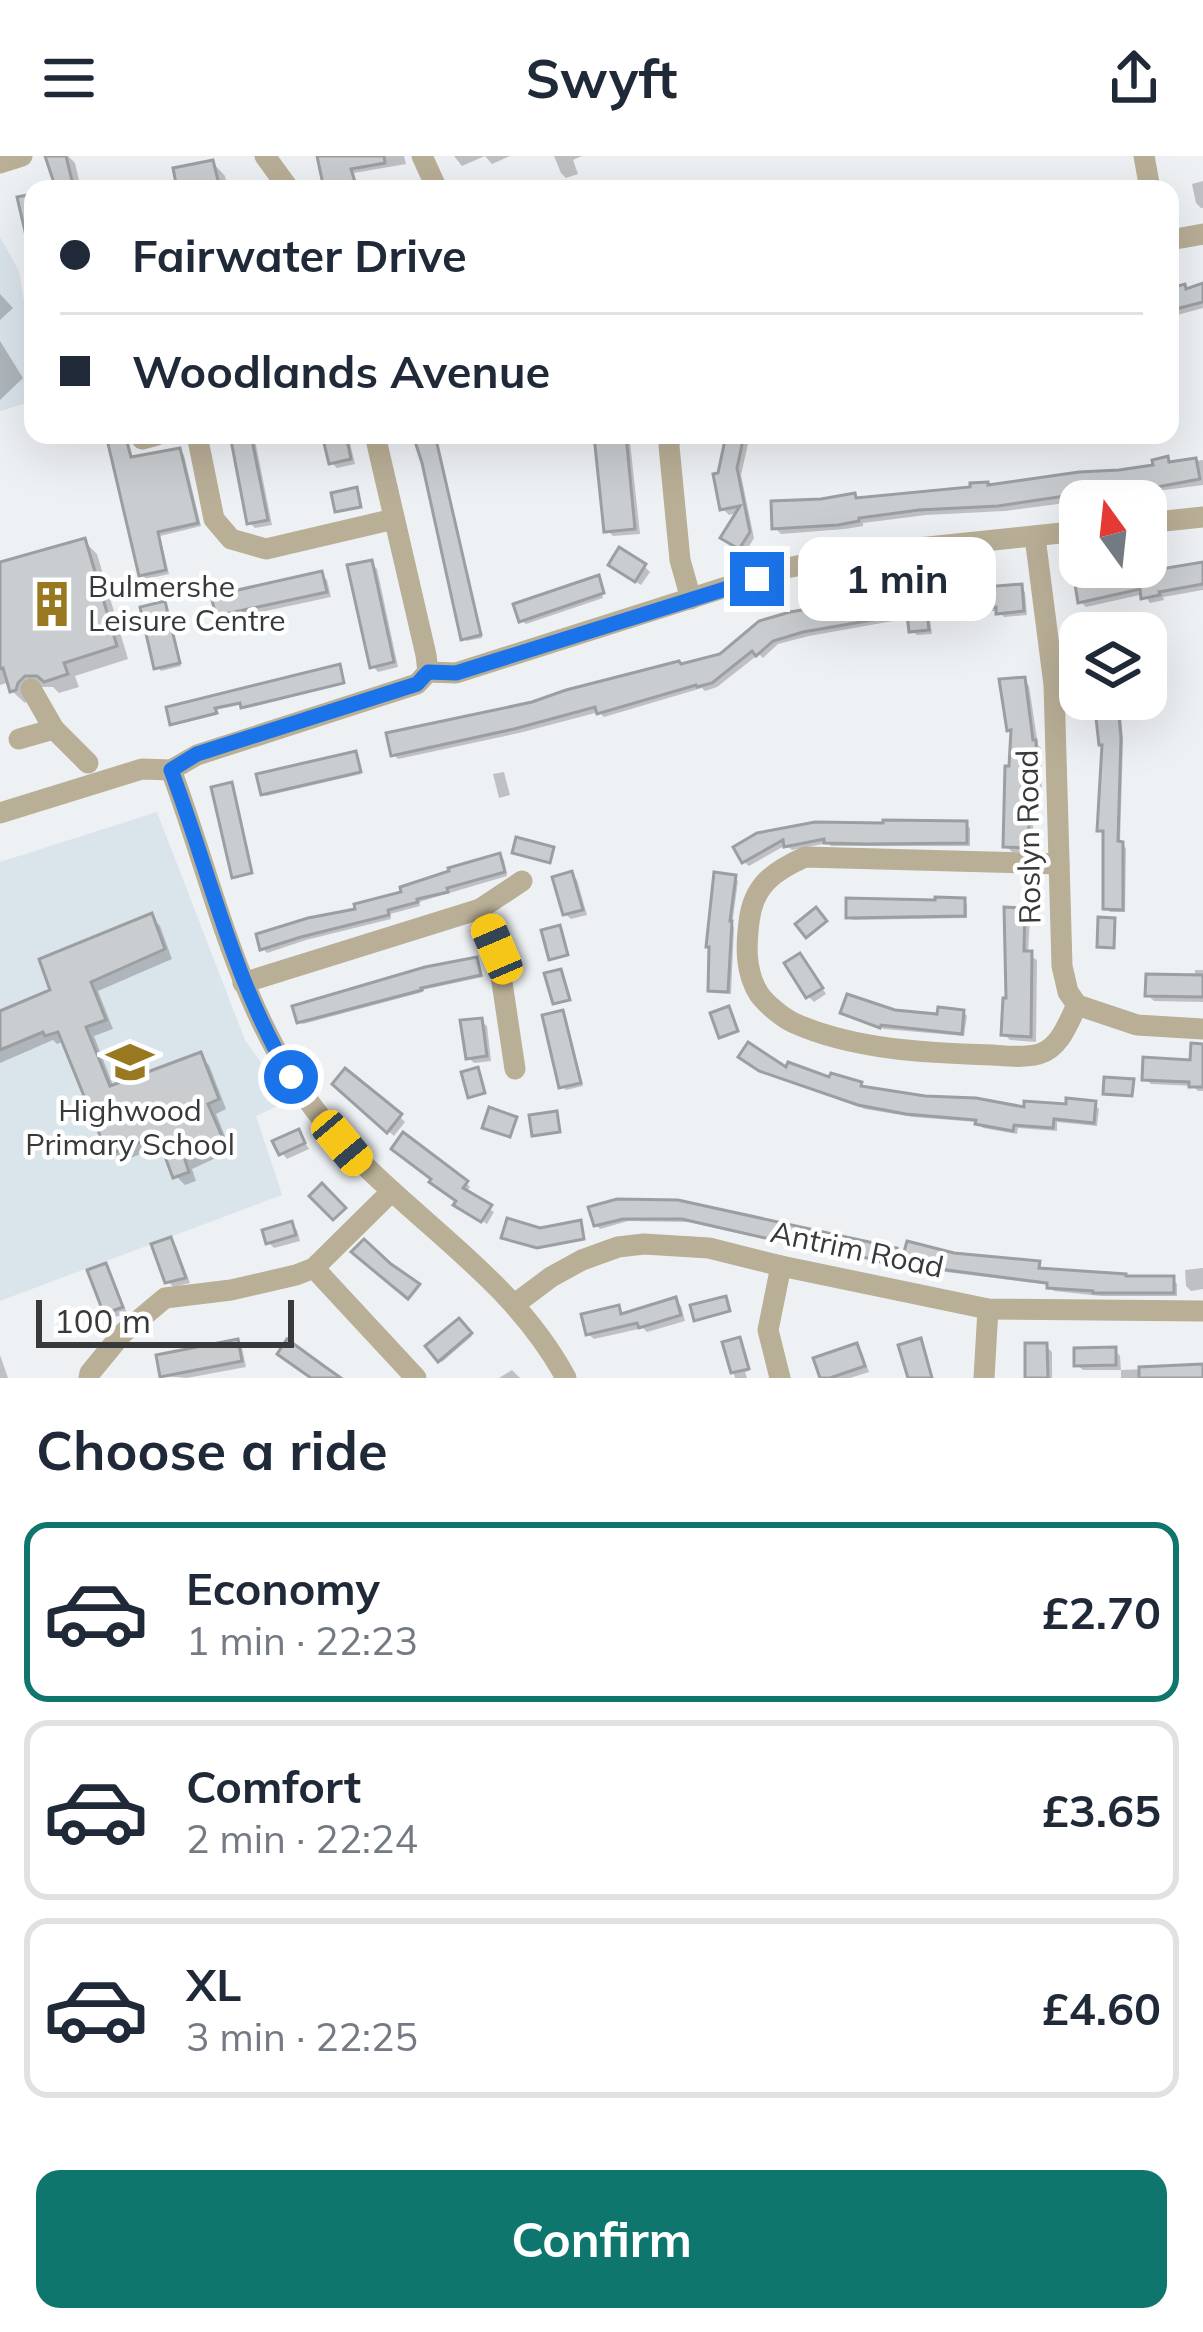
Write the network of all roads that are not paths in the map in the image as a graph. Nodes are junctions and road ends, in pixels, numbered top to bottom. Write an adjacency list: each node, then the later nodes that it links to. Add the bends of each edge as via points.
1 (22, 156): 2 (street)
2 (0, 163)
3 (199, 444): 7 (street, via 214,519 231,539 266,549)
4 (377, 444): 7 (street)
5 (669, 444): 11 (street)
6 (1203, 517): 8 (street)
7 (394, 519): 12 (street)
8 (1167, 521)
9 (1059, 533): 10 (street)
10 (1035, 536): 11 (street, via 810,563); 19 (street, Roslyn Road, via 1054,685)
11 (691, 599): 12 (street, via 456,673)
12 (428, 672): 17 (street, via 417,684 197,754)
13 (31, 689): 14 (street)
14 (54, 729): 15 (street); 16 (street)
15 (19, 739)
16 (88, 763)
17 (171, 770): 18 (street, via 142,769); 22 (street)
18 (0, 813)
19 (1059, 864): 23 (street, Roslyn Road, via 1062,966); 23 (street, via 805,857 773,871 751,907 745,952 759,993 788,1021 866,1043 1040,1054 1057,1043)
20 (521, 881): 21 (street)
21 (480, 909): 22 (street); 25 (street, via 497,949)
22 (243, 983): 26 (street, via 297,1088)
23 (1077, 1005): 24 (street, via 1137,1025)
24 (1203, 1029)
25 (515, 1069)
26 (391, 1192): 28 (street); 29 (street)
27 (781, 1266): 29 (street, Antrim Road, via 710,1247 618,1247 551,1277); 30 (street, Antrim Road); 35 (street, via 768,1330)
28 (314, 1268): 32 (street, via 165,1298 122,1334); 33 (street)
29 (515, 1304): 34 (street)
30 (988, 1309): 31 (street, Antrim Road); 36 (street)
31 (1203, 1311)
32 (89, 1378)
33 (416, 1378)
34 (566, 1378)
35 (780, 1378)
36 (984, 1378)

